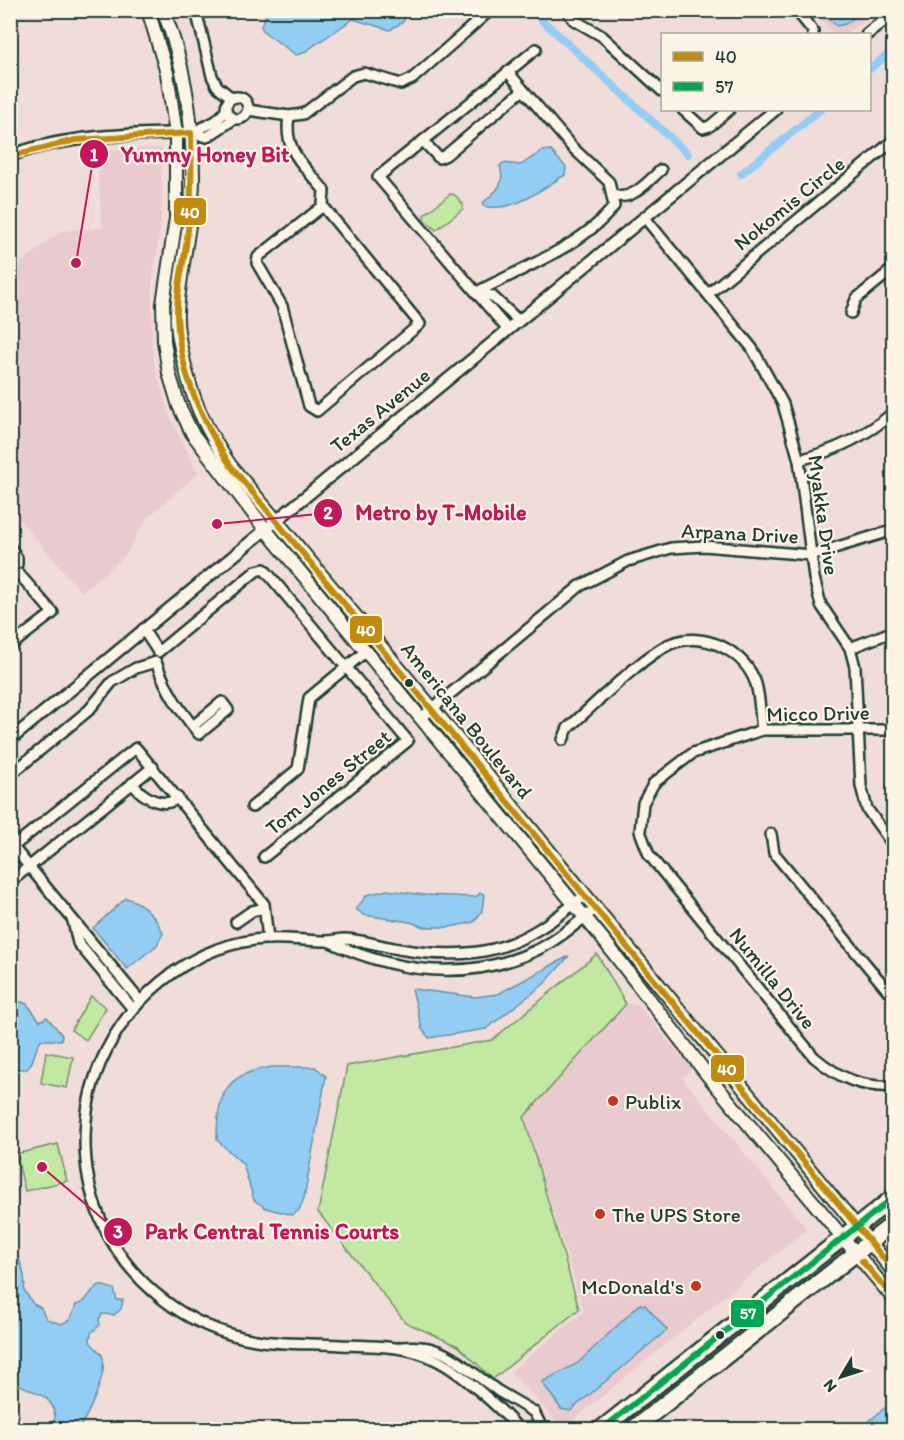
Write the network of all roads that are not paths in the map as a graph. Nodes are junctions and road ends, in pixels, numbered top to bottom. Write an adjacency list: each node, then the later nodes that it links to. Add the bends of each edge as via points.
1 (148, 10): 23 (main road, Americana Boulevard, via 167,73)
2 (163, 10): 22 (main road, Americana Boulevard, via 182,73)
3 (196, 10): 14 (street, via 212,76 217,86)
4 (484, 10): 20 (street, via 487,13 412,79 401,84 364,74 353,76 303,114)
5 (566, 10): 12 (street, via 581,25 602,36)
6 (796, 10): 8 (street)
7 (894, 13): 9 (street)
8 (813, 33)
9 (868, 33)
10 (536, 49): 11 (street)
11 (508, 72): 13 (street); 25 (street)
12 (661, 89)
13 (523, 90): 25 (street, via 446,155 434,155); 28 (street, via 572,147 609,182)
14 (232, 98): 15 (street, via 244,100); 16 (street, via 226,103)
15 (248, 110): 20 (street); 21 (street, via 242,118)
16 (226, 111): 21 (street); 22 (street, via 216,121)
17 (684, 111): 18 (street, via 703,128)
18 (728, 111)
19 (774, 111): 30 (street, Texas Avenue)
20 (289, 116): 29 (street, via 287,139 324,190)
21 (234, 119): 22 (street, via 207,137)
22 (191, 133): 23 (street); 37 (main road, Americana Boulevard, via 193,177 177,315)
23 (176, 134): 26 (street, via 62,141); 38 (main road, Americana Boulevard, via 176,218 162,304)
24 (894, 140): 33 (street, Nokomis Circle)
25 (423, 141): 32 (street, via 378,177)
26 (10, 156)
27 (661, 171): 28 (street, via 629,196)
28 (613, 195): 32 (street, via 614,206 585,233)
29 (323, 206): 29 (street, via 258,257 257,263 282,306 309,406 317,411 420,324)
30 (645, 218): 33 (street, Myakka Drive); 35 (street, Texas Avenue)
31 (894, 268): 34 (street, via 856,299)
32 (477, 291): 35 (street, via 492,296); 36 (street)
33 (708, 294): 40 (street, Myakka Drive, via 752,348 771,380)
34 (851, 313)
35 (519, 321): 36 (street, Texas Avenue)
36 (508, 330): 41 (street, Texas Avenue)
37 (179, 340): 38 (main road); 41 (main road, Americana Boulevard, via 189,390 207,429 230,465)
38 (164, 341): 42 (main road, Americana Boulevard, via 179,406 192,433)
39 (894, 412): 40 (street, via 830,452)
40 (800, 460): 45 (street, Myakka Drive)
41 (276, 520): 42 (street, Texas Avenue); 52 (main road, Americana Boulevard)
42 (265, 529): 46 (street, Texas Avenue); 50 (main road, Americana Boulevard)
43 (894, 530): 45 (street, Arpana Drive)
44 (10, 547): 48 (street, via 18,569 53,613)
45 (811, 555): 49 (street, Myakka Drive, via 821,605); 52 (street, Arpana Drive, via 704,546 670,548 628,561 580,586)
46 (143, 629): 51 (street, Tom Jones Street, via 158,652 256,571 264,569); 58 (street, Texas Avenue)
47 (894, 631): 49 (street)
48 (10, 646)
49 (850, 648): 57 (street, Myakka Drive)
50 (366, 651): 51 (street); 53 (main road, Americana Boulevard)
51 (346, 667): 64 (street, via 309,698 298,769); 69 (street, Tom Jones Street, via 408,741)
52 (432, 708): 53 (street, Arpana Drive); 72 (main road, Americana Boulevard)
53 (421, 718): 72 (main road, Americana Boulevard)
54 (193, 726): 61 (street, via 172,700 156,662 111,682 89,710)
55 (762, 730): 57 (street, Micco Drive); 59 (street, via 755,684 741,658 725,647 702,640 670,644 568,729); 68 (street, Micco Drive, via 693,753 654,783 643,803 640,831)
56 (894, 730): 57 (street, Micco Drive)
57 (860, 731): 66 (street, Myakka Drive, via 859,770 867,809)
58 (10, 740)
59 (563, 740)
60 (153, 766): 62 (street); 63 (street); 67 (street, via 136,748)
61 (10, 775)
62 (132, 783): 63 (street, via 143,796 162,802); 70 (street)
63 (178, 798): 73 (street)
64 (252, 807)
65 (771, 834): 80 (street, via 774,853)
66 (894, 846)
67 (12, 848): 70 (street)
68 (649, 855): 86 (street, Numilla Drive, via 814,1057 832,1073 854,1082)
69 (264, 857)
70 (29, 866): 71 (street); 75 (street)
71 (10, 882)
72 (579, 900): 74 (main road, Americana Boulevard); 78 (street, via 521,939 487,950 430,953 343,939)
73 (264, 908): 76 (street); 77 (street)
74 (590, 913): 78 (street, via 527,954 459,972 409,968); 79 (main road, Americana Boulevard); 82 (main road, Americana Boulevard)
75 (73, 921): 81 (street); 83 (street, via 78,943)
76 (236, 922)
77 (268, 939): 78 (street); 81 (street, via 235,944 191,961)
78 (328, 941)
79 (668, 998): 82 (main road); 85 (main road, Americana Boulevard)
80 (894, 998)
81 (140, 1001): 83 (street)
82 (654, 1008): 84 (main road, Americana Boulevard)
83 (133, 1009): 95 (street, via 114,1035 96,1074 85,1134 87,1174 97,1211 133,1272 161,1299 191,1319 239,1336 270,1342)
84 (709, 1077): 85 (main road, via 724,1078); 90 (main road, Americana Boulevard)
85 (740, 1086): 89 (main road, Americana Boulevard)
86 (894, 1086)
87 (894, 1197): 89 (highway)
88 (894, 1223): 91 (highway)
89 (855, 1226): 90 (highway); 91 (main road, Americana Boulevard)
90 (842, 1237): 92 (main road, Americana Boulevard); 98 (highway)
91 (869, 1242): 92 (highway); 93 (main road, Americana Boulevard)
92 (855, 1253): 94 (main road, Americana Boulevard); 99 (highway)
93 (894, 1272)
94 (894, 1299)
95 (396, 1348): 96 (street, via 437,1360 490,1399); 97 (street, via 419,1346 441,1350 534,1412)
96 (520, 1430)
97 (543, 1430)
98 (600, 1430)
99 (632, 1430)

